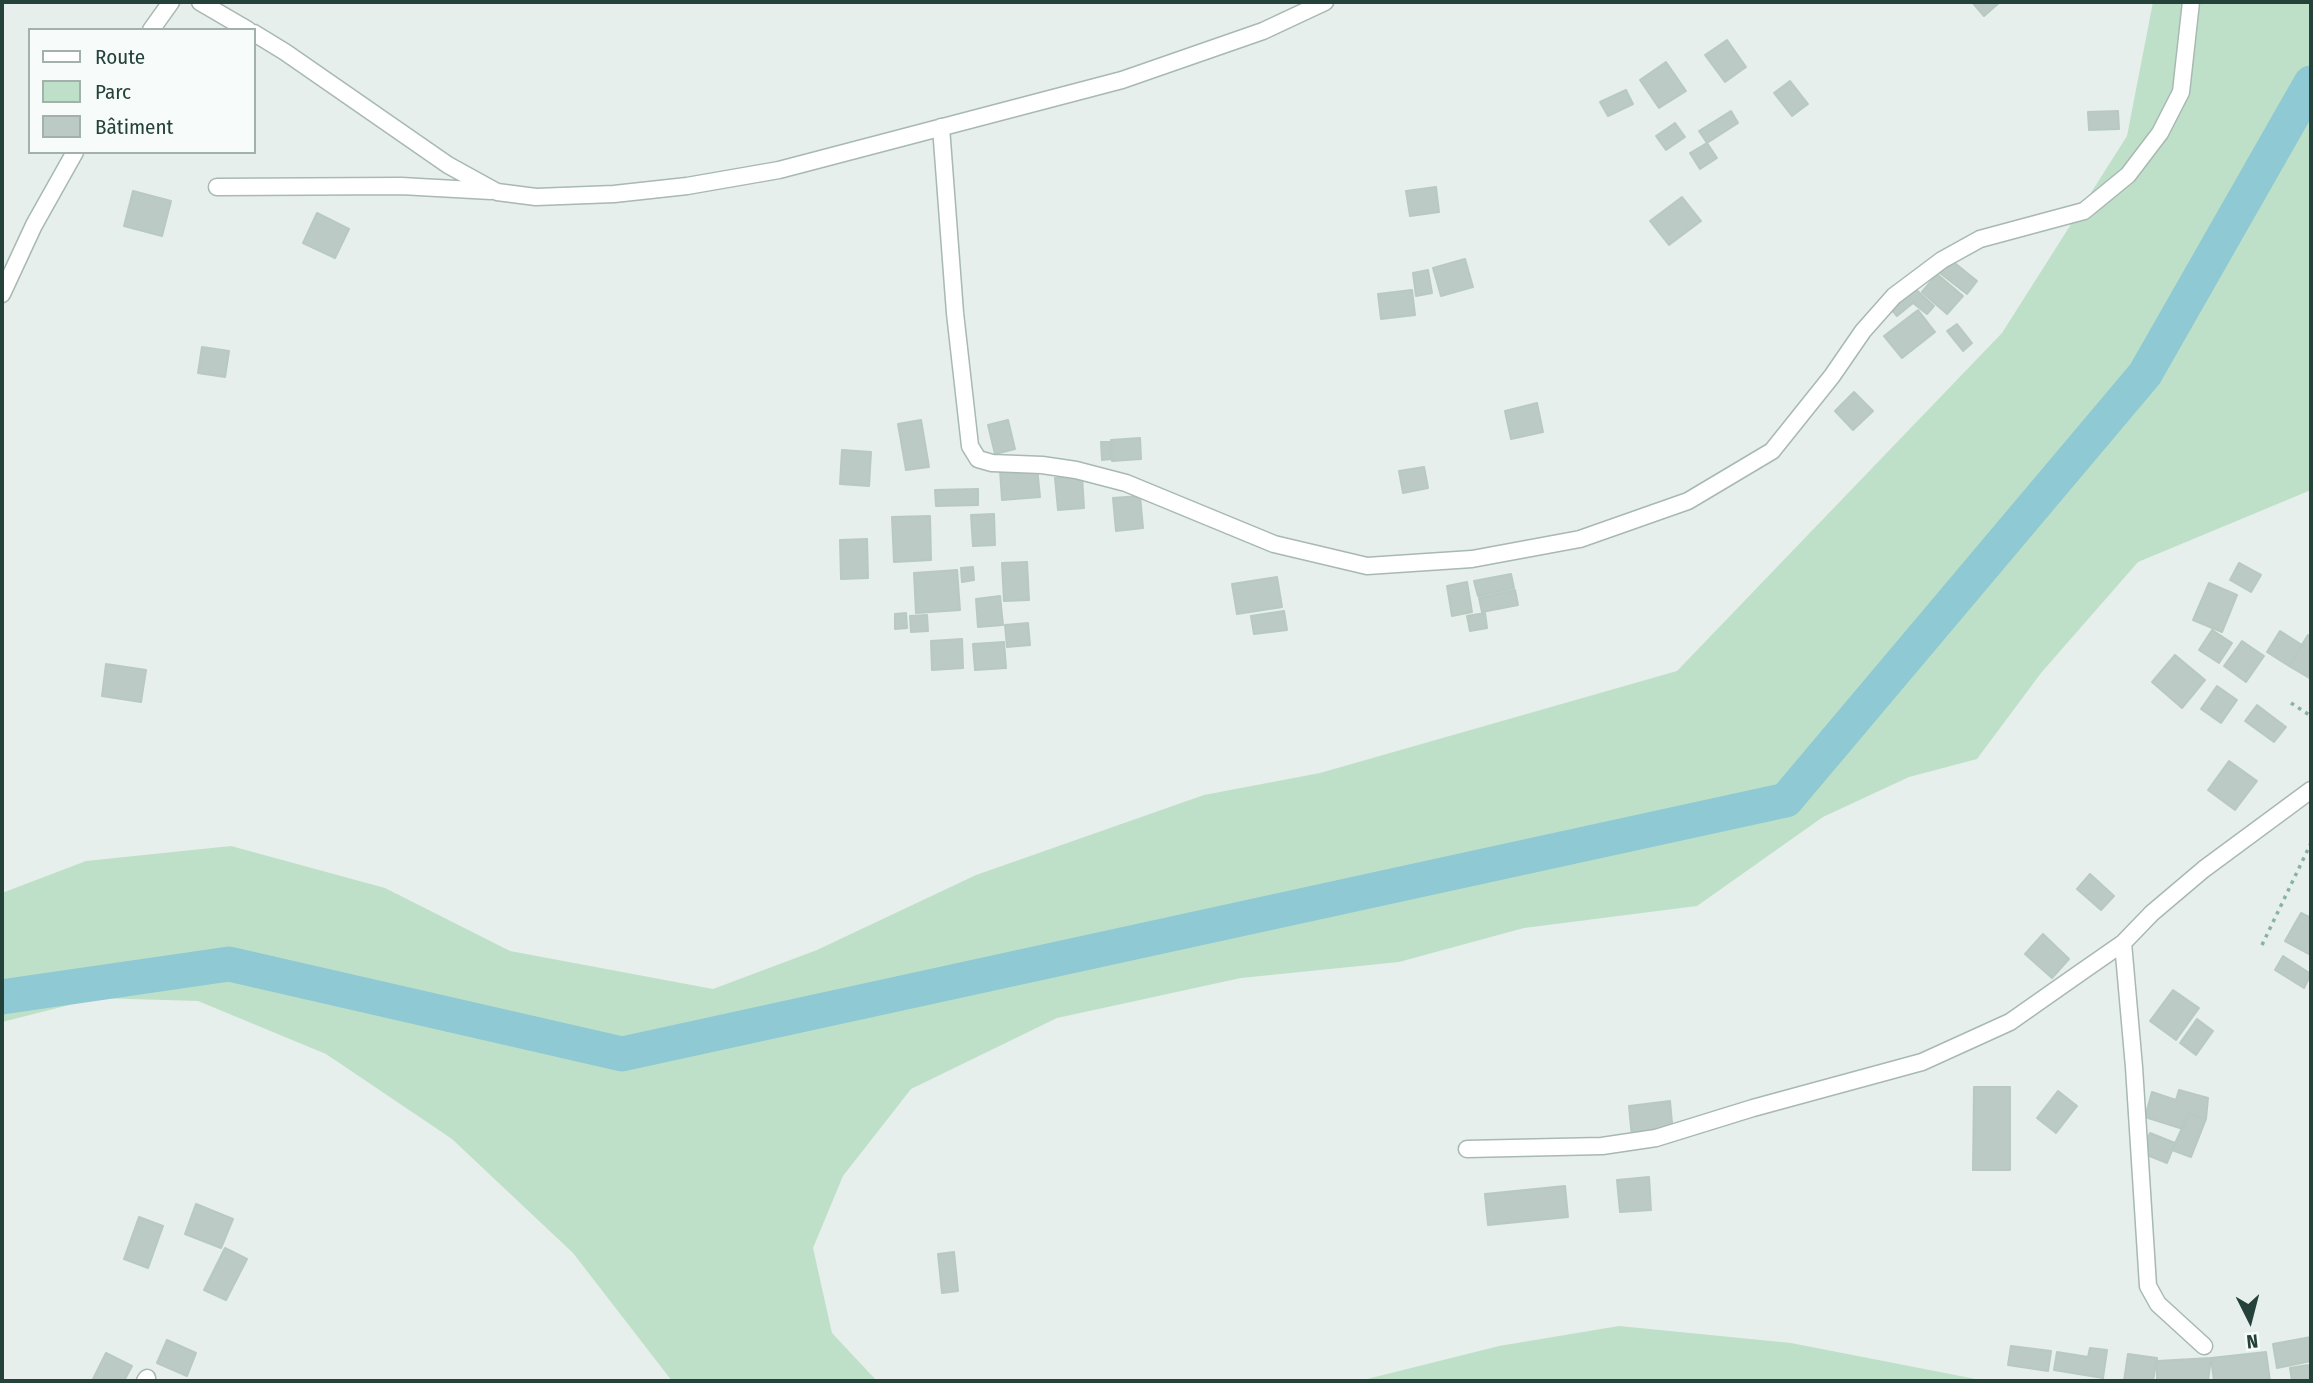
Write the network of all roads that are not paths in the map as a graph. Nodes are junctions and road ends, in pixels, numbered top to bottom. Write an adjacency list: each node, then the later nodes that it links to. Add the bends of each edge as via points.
1 (171, 2): 5 (street)
2 (200, 2): 6 (street)
3 (1325, 2): 8 (street, via 1263,31 1122,80)
4 (2191, 2): 8 (street, via 2181,92 2160,133 2128,174 2084,211 1980,239 1932,268 1894,296 1863,331 1772,451 1688,501 1580,540 1472,559 1367,566 1274,544 1125,483 1076,470 978,459 970,446 955,313)
5 (152, 28)
6 (245, 28)
7 (256, 34): 11 (street, via 448,165)
8 (941, 127): 11 (street, via 779,170 687,186 536,197)
9 (74, 154): 12 (street)
10 (217, 187): 11 (street, via 401,186)
11 (497, 192)
12 (2, 295)
13 (2311, 790): 14 (street, via 2204,869)
14 (2123, 943): 15 (street, via 2010,1022 1922,1062 1656,1138 1602,1146); 16 (street, via 2148,1286 2158,1304)
15 (1467, 1149)
16 (2204, 1346)

